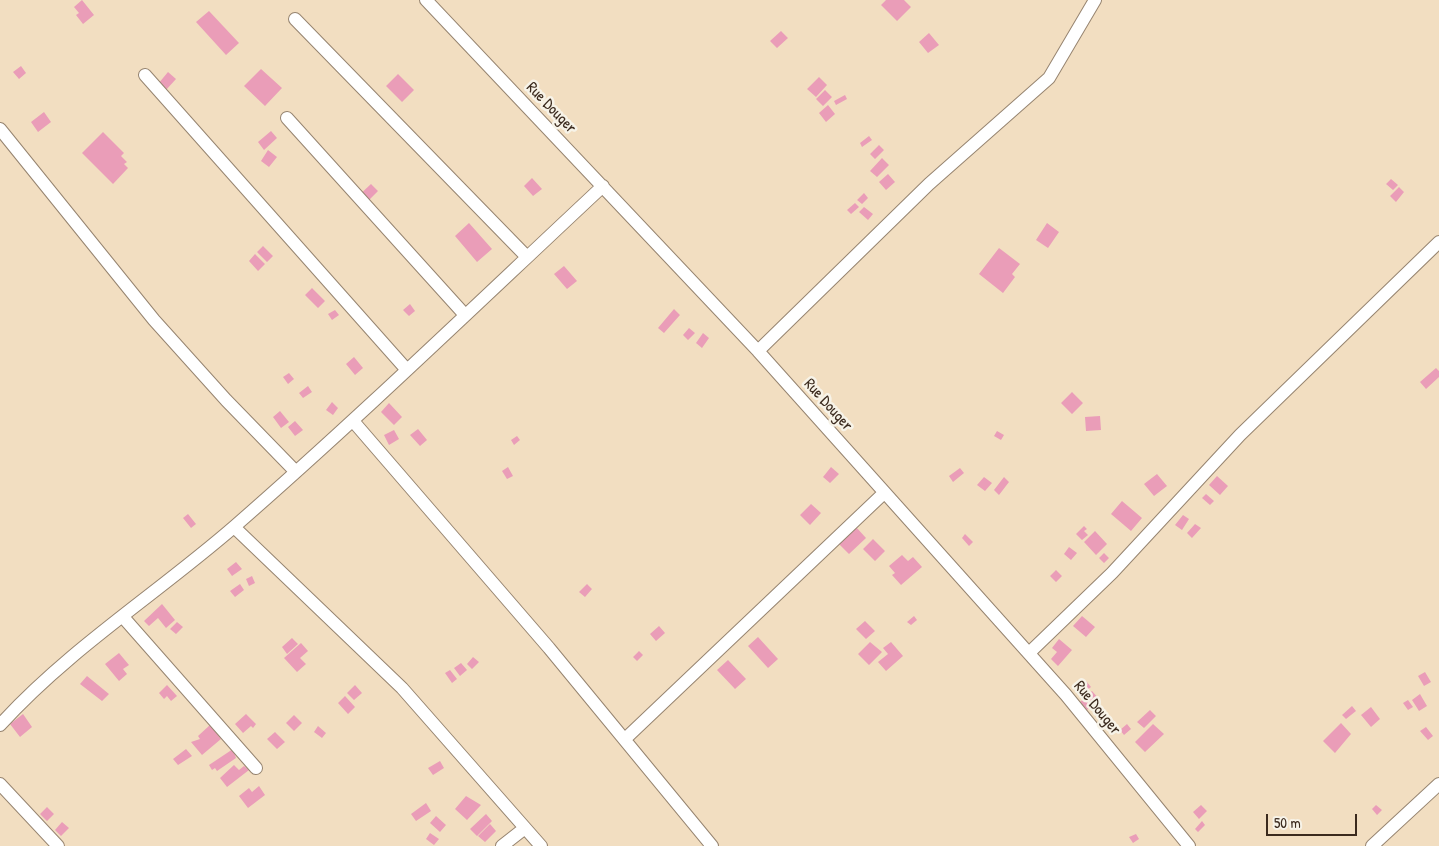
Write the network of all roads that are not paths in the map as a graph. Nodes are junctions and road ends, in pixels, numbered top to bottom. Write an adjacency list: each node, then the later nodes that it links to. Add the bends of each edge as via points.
1 (426, 0): 7 (street, Rue Douger)
2 (1095, 0): 11 (street, via 1049,78 929,184)
3 (295, 19): 9 (street)
4 (145, 75): 12 (street)
5 (287, 118): 10 (street)
6 (0, 129): 14 (street, via 154,320)
7 (603, 186): 9 (street); 11 (street, Rue Douger)
8 (1439, 242): 18 (street, via 1240,435 1112,573)
9 (527, 257): 10 (street)
10 (465, 315): 12 (street)
11 (758, 351): 15 (street, Rue Douger)
12 (407, 370): 13 (street)
13 (353, 421): 14 (street); 20 (street)
14 (296, 472): 16 (street)
15 (884, 493): 18 (street, Rue Douger); 20 (street)
16 (234, 527): 17 (street); 24 (street, via 402,688)
17 (123, 617): 19 (street, via 52,672); 21 (street)
18 (1029, 653): 29 (street, Rue Douger)
19 (0, 725)
20 (625, 739): 28 (street)
21 (256, 768)
22 (0, 784): 25 (street)
23 (1439, 784): 30 (street)
24 (525, 828): 26 (street); 27 (street)
25 (58, 846)
26 (502, 846)
27 (541, 846)
28 (712, 846)
29 (1189, 846)
30 (1372, 846)

